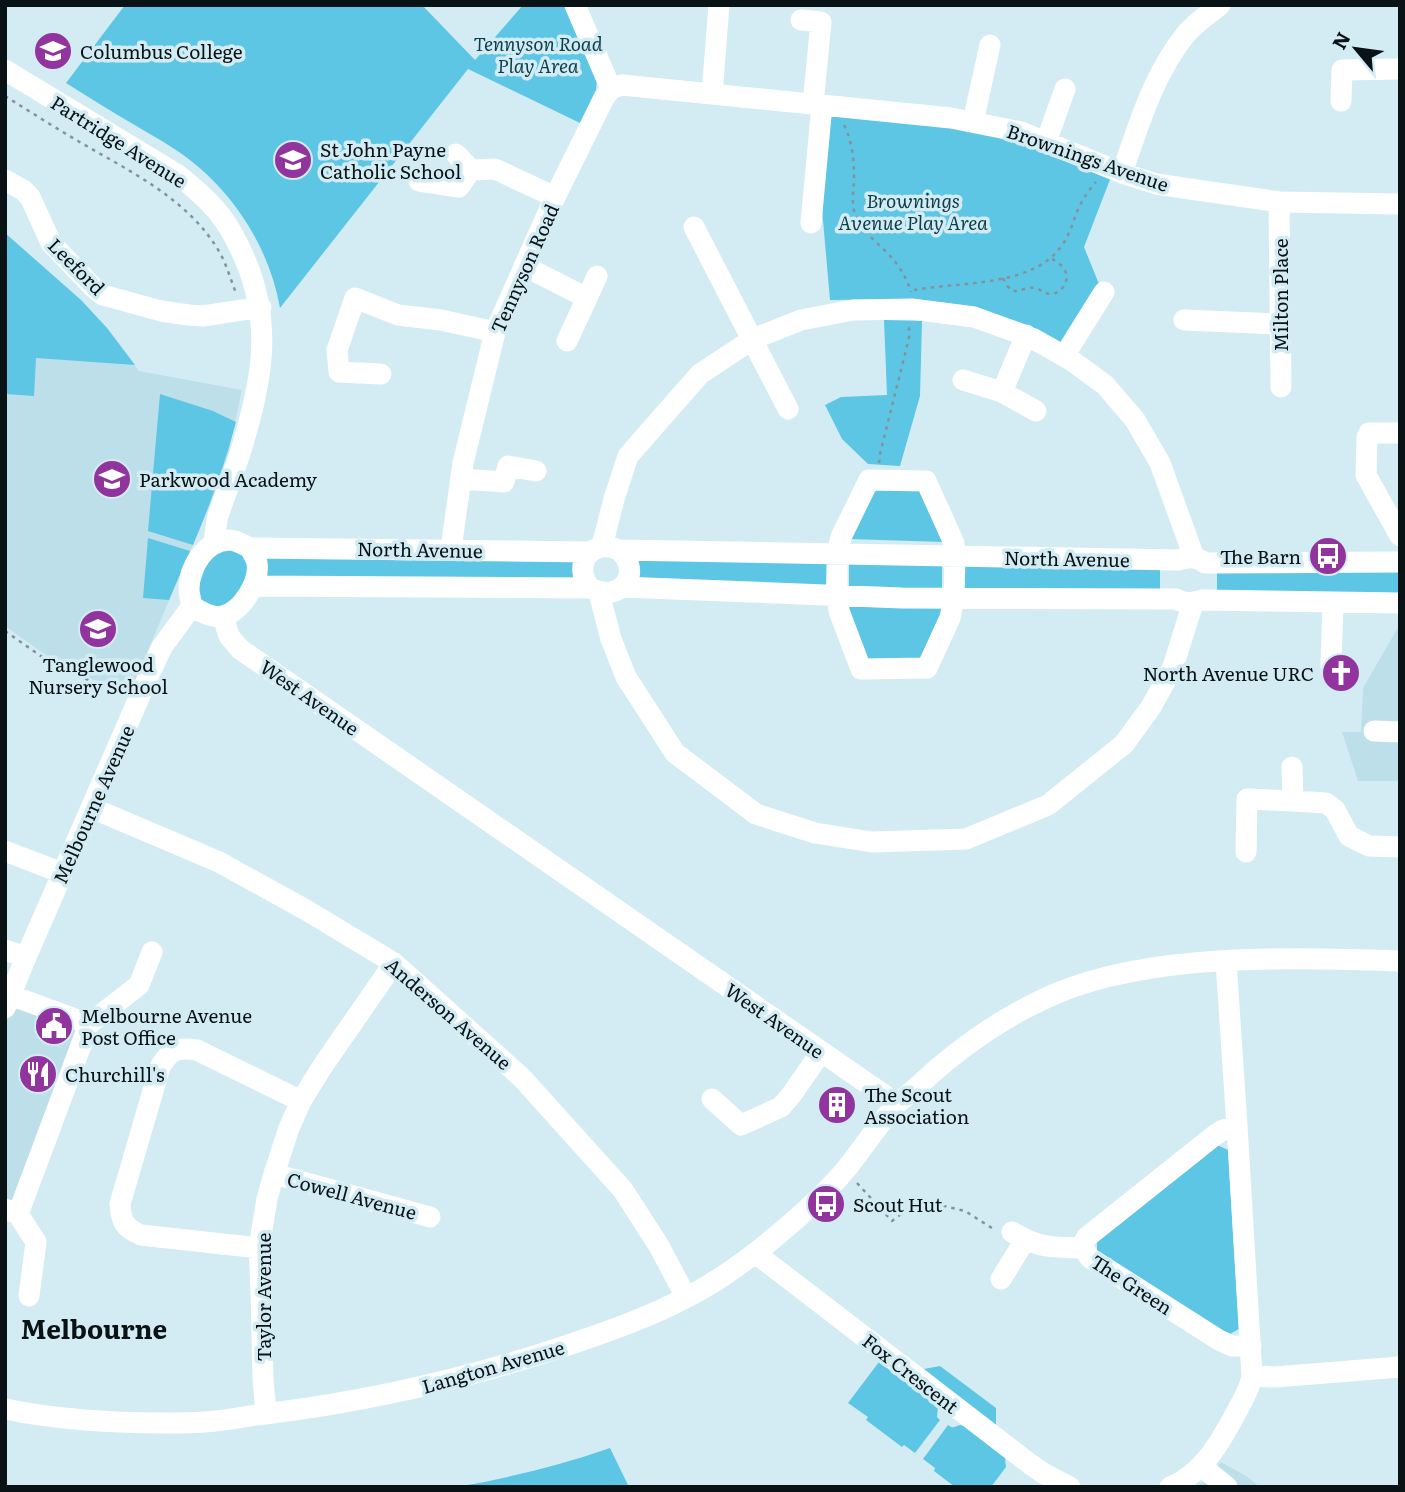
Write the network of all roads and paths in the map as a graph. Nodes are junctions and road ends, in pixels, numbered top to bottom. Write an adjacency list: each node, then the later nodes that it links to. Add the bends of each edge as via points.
1 (575, 5): 8 (street)
2 (719, 5): 10 (street)
3 (1220, 5): 17 (street, via 1188,32 1164,65)
4 (801, 20): 13 (street, via 821,22)
5 (990, 45): 14 (street)
6 (1400, 69): 12 (street, via 1342,70)
7 (5, 70): 33 (street, Partridge Avenue, via 198,191 235,236 250,269 258,294)
8 (611, 89): 10 (street, Brownings Avenue, via 622,85); 21 (street, Tennyson Road)
9 (1065, 89): 15 (street)
10 (712, 94): 13 (street, Brownings Avenue)
11 (5, 96): 33 (path, via 182,207 218,249)
12 (1341, 101)
13 (823, 105): 14 (street, Brownings Avenue); 24 (street); 32 (path, via 849,134 856,218 894,260 908,283)
14 (973, 122): 15 (street, Brownings Avenue)
15 (1046, 142): 17 (street, Brownings Avenue)
16 (456, 154): 18 (street)
17 (1116, 170): 22 (street, Brownings Avenue, via 1156,184); 26 (path, via 1089,190 1068,235)
18 (465, 178): 20 (street); 21 (street, via 495,169)
19 (5, 180): 33 (street, Leeford, via 30,197 51,243 103,295 189,316)
20 (419, 181)
21 (555, 197): 27 (street, Tennyson Road)
22 (1279, 202): 23 (street, Brownings Avenue); 35 (street, Milton Place)
23 (1400, 204)
24 (811, 223)
25 (694, 227): 38 (street)
26 (1051, 258): 29 (path); 29 (path, via 1066,272 1058,292 1014,291)
27 (524, 266): 31 (street); 36 (street, Tennyson Road)
28 (597, 276): 31 (street)
29 (1003, 278): 32 (path)
30 (1104, 292): 40 (street)
31 (587, 298): 39 (street)
32 (911, 300): 37 (street); 38 (street, via 801,320); 50 (path, via 909,338 880,454)
33 (251, 309): 52 (street, Partridge Avenue, via 262,351 260,370)
34 (1184, 320): 35 (street)
35 (1280, 324): 43 (street, Milton Place)
36 (495, 332): 41 (street, via 398,315 355,299 337,349 339,372); 49 (street, Tennyson Road)
37 (1026, 335): 40 (street); 44 (street)
38 (753, 339): 45 (street); 55 (street, via 700,374 628,456)
39 (567, 341)
40 (1064, 356): 58 (street, via 1105,385 1135,420 1160,463)
41 (381, 374)
42 (963, 380): 44 (street)
43 (1281, 387)
44 (1002, 392): 46 (street)
45 (788, 409)
46 (1036, 411)
47 (1400, 433): 51 (street, via 1369,433 1366,475)
48 (536, 471): 49 (street, via 508,466 504,482)
49 (461, 479): 54 (street, Tennyson Road)
50 (879, 480): 56 (street, via 869,480 841,537); 57 (street, via 926,481 954,542)
51 (1400, 536)
52 (214, 542): 53 (street, via 232,540); 68 (street, via 192,572)
53 (250, 548): 54 (street, North Avenue); 60 (street, via 257,564)
54 (451, 549): 55 (street, North Avenue)
55 (604, 549): 56 (street, North Avenue); 61 (street, via 628,562 629,576); 62 (street, via 583,562 586,582)
56 (838, 554): 57 (street, North Avenue); 63 (street)
57 (955, 556): 58 (street, North Avenue); 64 (street)
58 (1192, 560): 59 (street, North Avenue); 65 (street, via 1210,569 1213,581 1206,597); 65 (street, via 1170,568 1167,582 1171,594)
59 (1400, 562)
60 (254, 586): 62 (street, North Avenue); 69 (street, via 242,604)
61 (622, 587): 62 (street, North Avenue, via 610,593); 63 (street, North Avenue)
62 (595, 590): 65 (street, via 626,677 675,753 756,814 815,834 872,842 966,839 1048,805 1124,744 1151,707 1173,667)
63 (837, 596): 64 (street, North Avenue); 64 (street, via 861,669 927,668)
64 (954, 598): 65 (street, North Avenue)
65 (1190, 601): 66 (street, North Avenue)
66 (1334, 603): 67 (street, North Avenue); 71 (street)
67 (1400, 603)
68 (192, 606): 69 (street, via 206,615); 72 (street, Melbourne Avenue, via 162,647)
69 (223, 616): 90 (street, West Avenue, via 229,636 240,649)
70 (5, 631): 72 (path, via 45,659)
71 (1331, 665)
72 (137, 704): 77 (street, Melbourne Avenue)
73 (1374, 731): 74 (street)
74 (1400, 732)
75 (1292, 768): 76 (street)
76 (1293, 801): 78 (street, via 1326,803 1349,836 1369,846); 80 (street, via 1247,799)
77 (92, 808): 81 (street, Melbourne Avenue); 87 (street, Anderson Avenue, via 219,862)
78 (1400, 846)
79 (5, 851): 81 (street)
80 (1246, 852)
81 (62, 873): 84 (street, Melbourne Avenue)
82 (5, 950): 84 (street)
83 (152, 952): 89 (street, via 139,985)
84 (26, 957): 88 (street, Melbourne Avenue)
85 (1226, 961): 86 (street); 93 (street, via 1133,972 1057,994 974,1041); 94 (street)
86 (1400, 961)
87 (394, 962): 92 (street, Taylor Avenue); 105 (street, Anderson Avenue, via 522,1078 623,1190)
88 (8, 1000): 89 (street)
89 (89, 1024): 97 (street)
90 (821, 1052): 91 (street, via 781,1107 741,1125); 93 (street, West Avenue)
91 (712, 1098)
92 (301, 1101): 96 (street, Taylor Avenue); 100 (street, via 197,1050 175,1050 160,1067 120,1204 124,1223 141,1235)
93 (897, 1104): 95 (street, Langton Avenue)
94 (1237, 1126): 101 (street, The Green, via 1215,1135 1087,1237); 106 (street)
95 (845, 1170): 99 (path, via 892,1221 919,1200 965,1211 997,1231); 102 (street, Langton Avenue)
96 (274, 1174): 98 (street, Cowell Avenue); 100 (street, Taylor Avenue)
97 (11, 1211): 104 (street, via 36,1242)
98 (430, 1217)
99 (1019, 1236): 101 (street, via 1036,1245); 103 (street)
100 (258, 1248): 110 (street, Taylor Avenue)
101 (1083, 1248): 106 (street, The Green, via 1090,1258 1219,1340 1232,1346)
102 (755, 1253): 105 (street, Langton Avenue); 112 (street, Fox Crescent, via 1030,1464)
103 (1001, 1279)
104 (29, 1296)
105 (686, 1297): 110 (street, Langton Avenue, via 608,1332 454,1380)
106 (1251, 1346): 108 (street)
107 (1400, 1367): 108 (street)
108 (1252, 1376): 111 (street, via 1213,1452)
109 (5, 1409): 110 (street, Langton Avenue, via 135,1423 205,1422)
110 (266, 1413)
111 (1215, 1479): 113 (street, via 1183,1480)
112 (1070, 1487)
113 (1170, 1487)

